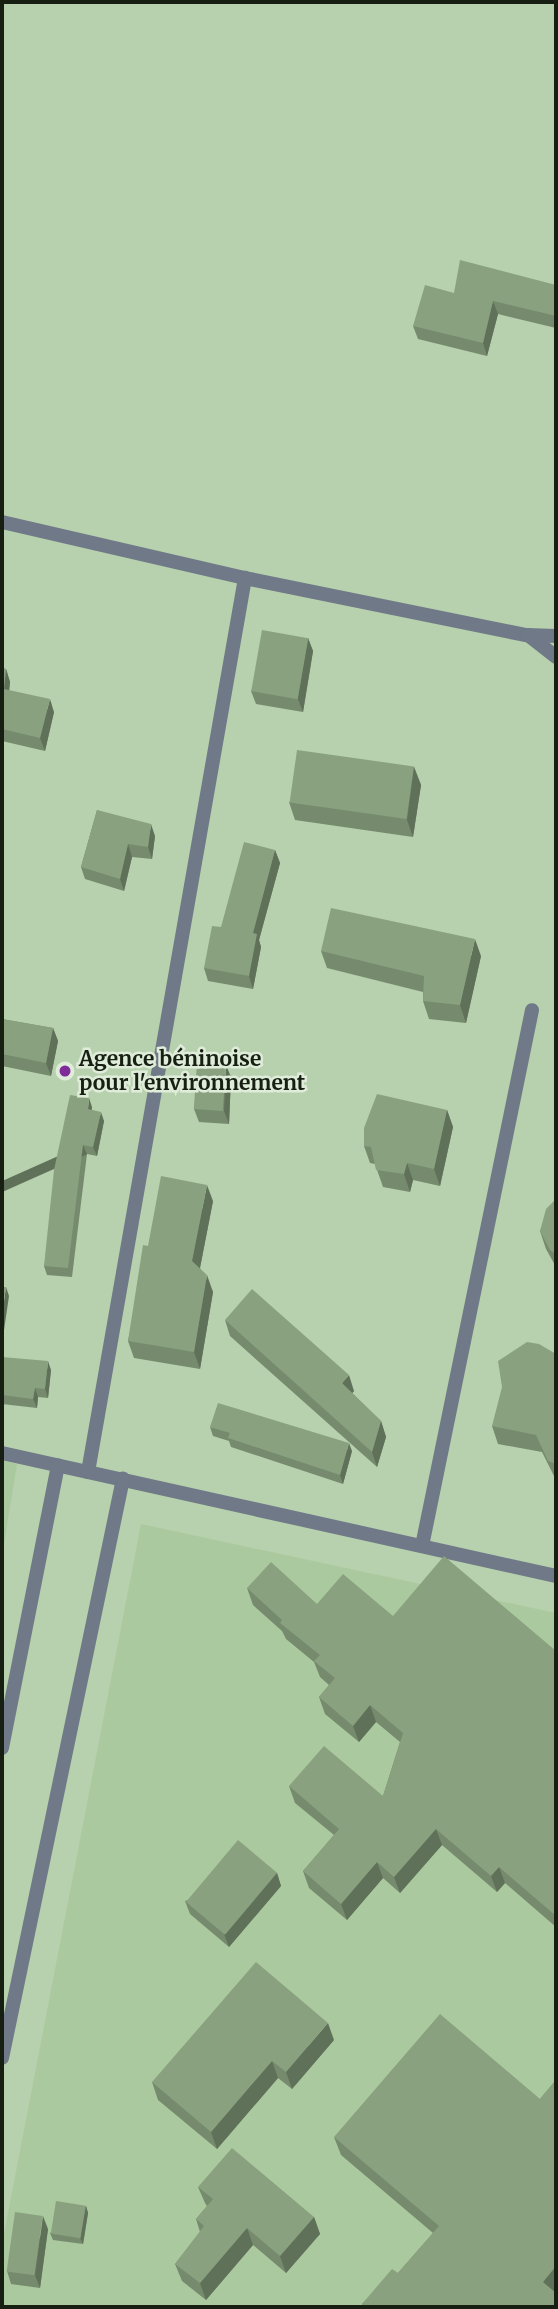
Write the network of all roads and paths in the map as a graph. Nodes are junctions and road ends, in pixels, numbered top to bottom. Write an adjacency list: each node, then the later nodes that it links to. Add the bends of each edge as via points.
1 (2, 522): 2 (street)
2 (245, 578): 3 (street); 9 (street)
3 (526, 635): 4 (street); 5 (street)
4 (556, 636)
5 (556, 657)
6 (532, 1010): 11 (street)
7 (2, 1453): 8 (street)
8 (58, 1466): 9 (street); 13 (street)
9 (88, 1472): 10 (street)
10 (123, 1479): 11 (street); 14 (street)
11 (422, 1546): 12 (street)
12 (556, 1576)
13 (2, 1748)
14 (2, 2058)

